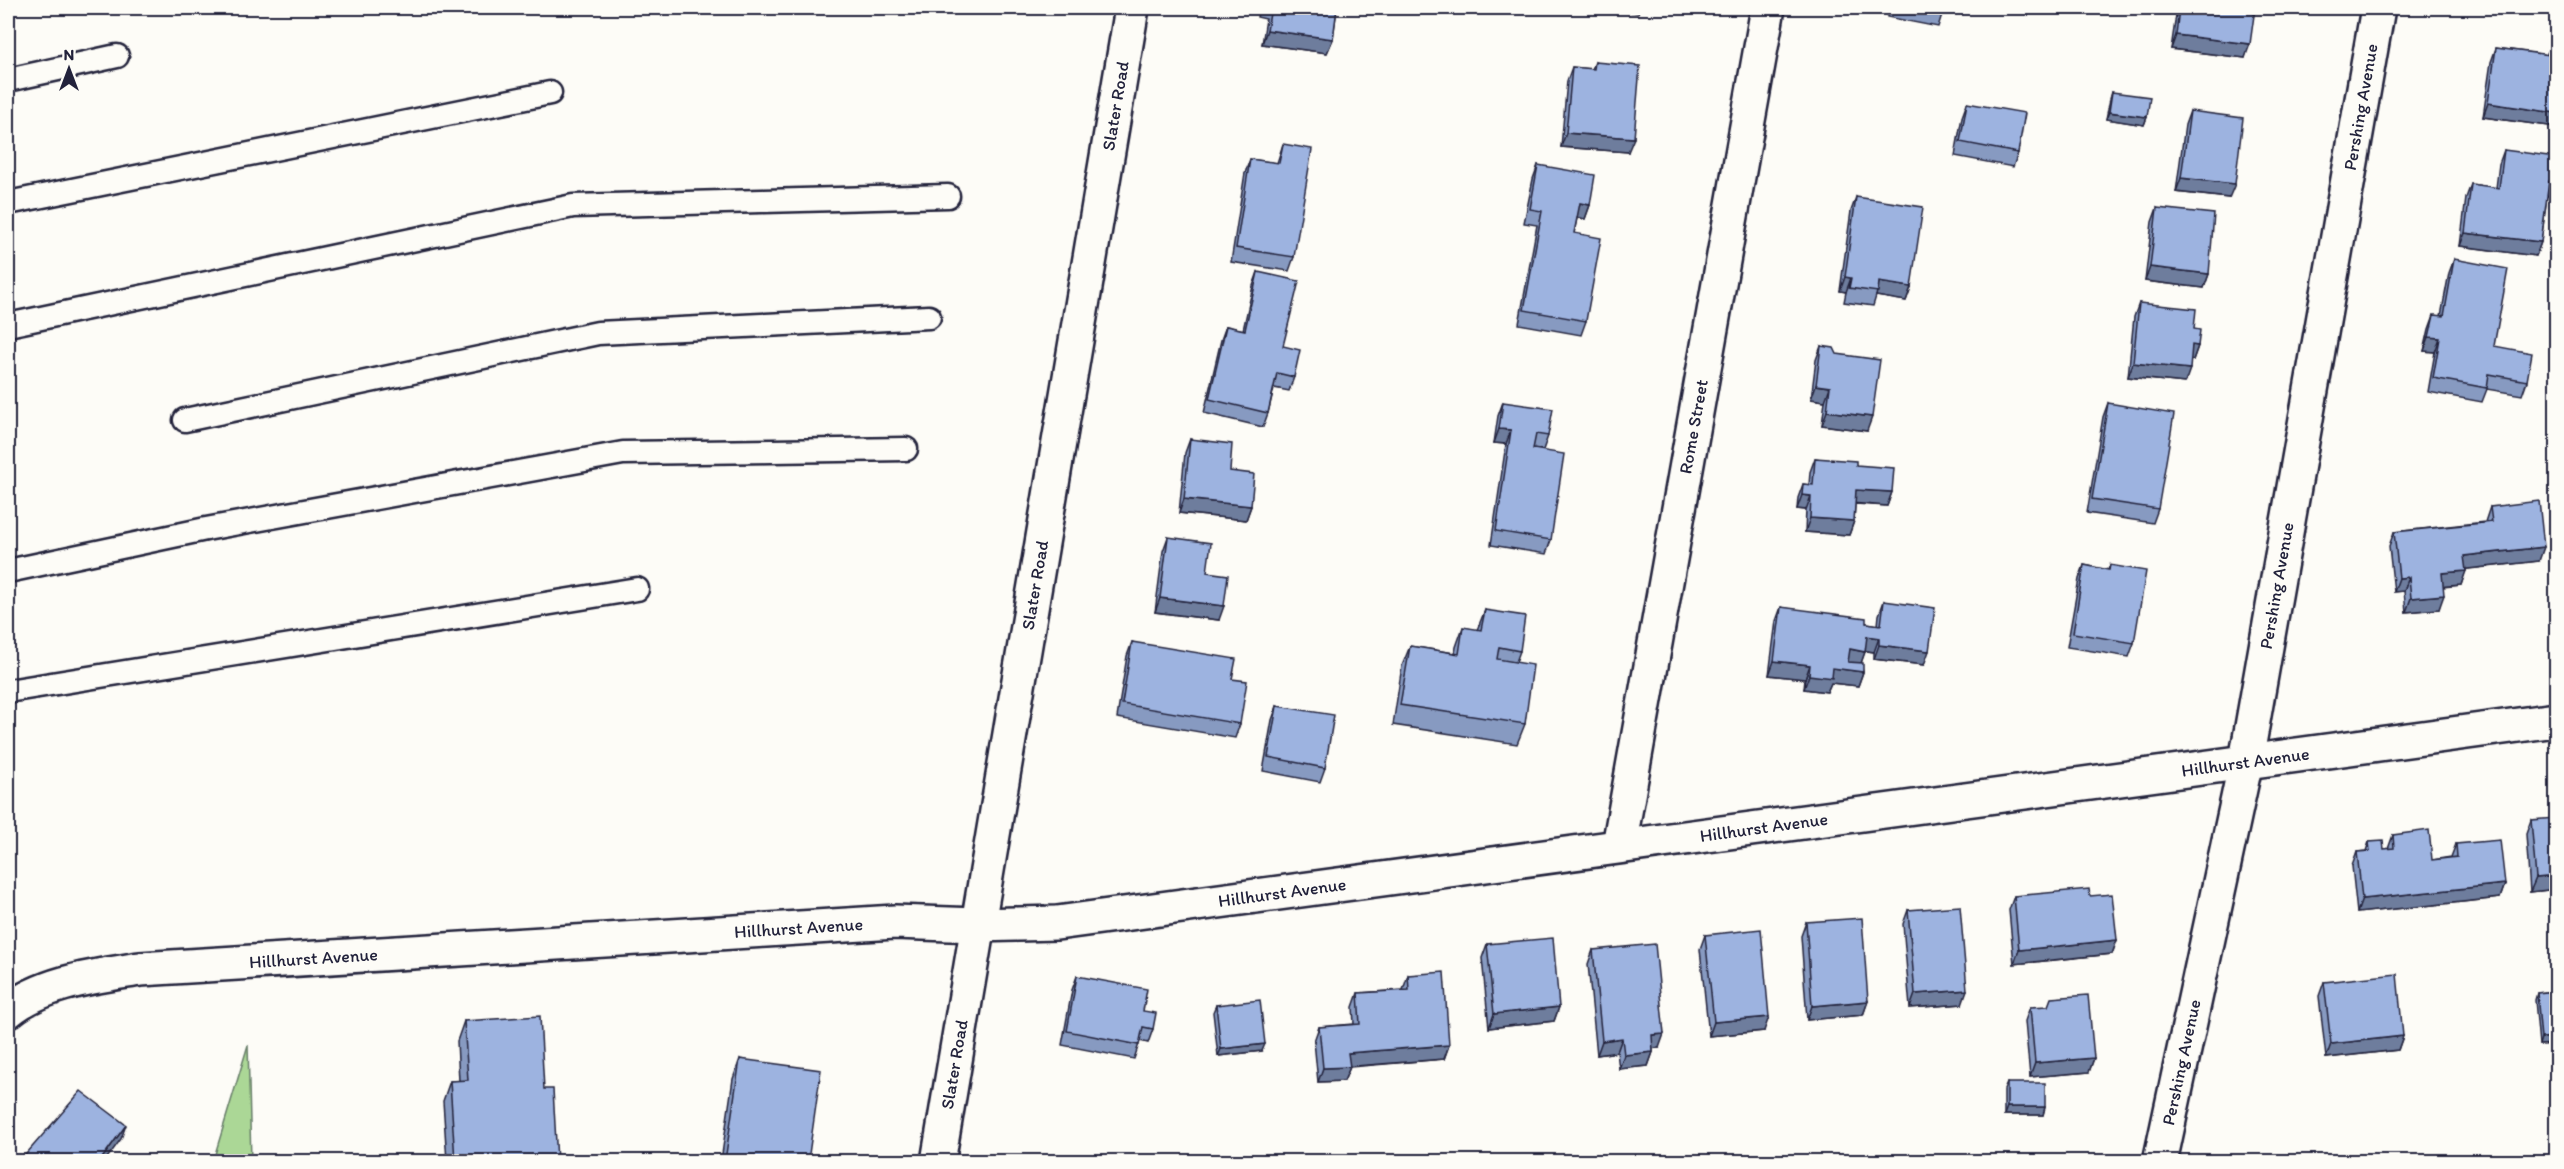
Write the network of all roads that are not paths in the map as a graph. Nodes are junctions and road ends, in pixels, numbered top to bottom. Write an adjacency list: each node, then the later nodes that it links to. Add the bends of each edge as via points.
1 (1132, 8): 19 (street, Slater Road)
2 (1768, 8): 18 (street, Rome Street)
3 (2378, 8): 17 (street, Pershing Avenue)
4 (117, 56): 5 (lane)
5 (8, 80)
6 (550, 93): 8 (lane)
7 (948, 196): 10 (lane, via 573,206)
8 (8, 203)
9 (928, 317): 11 (lane, via 598,333)
10 (8, 325)
11 (185, 420)
12 (906, 449): 13 (lane, via 622,453 206,529)
13 (8, 571)
14 (637, 589): 15 (lane)
15 (8, 692)
16 (2556, 720): 17 (street, Hillhurst Avenue)
17 (2246, 761): 18 (street, Hillhurst Avenue); 22 (street, Pershing Avenue)
18 (1619, 846): 19 (street, Hillhurst Avenue, via 1057,923)
19 (977, 925): 20 (street, Hillhurst Avenue, via 895,922 140,969 76,979); 21 (street, Slater Road)
20 (8, 1011)
21 (938, 1161)
22 (2160, 1161)

